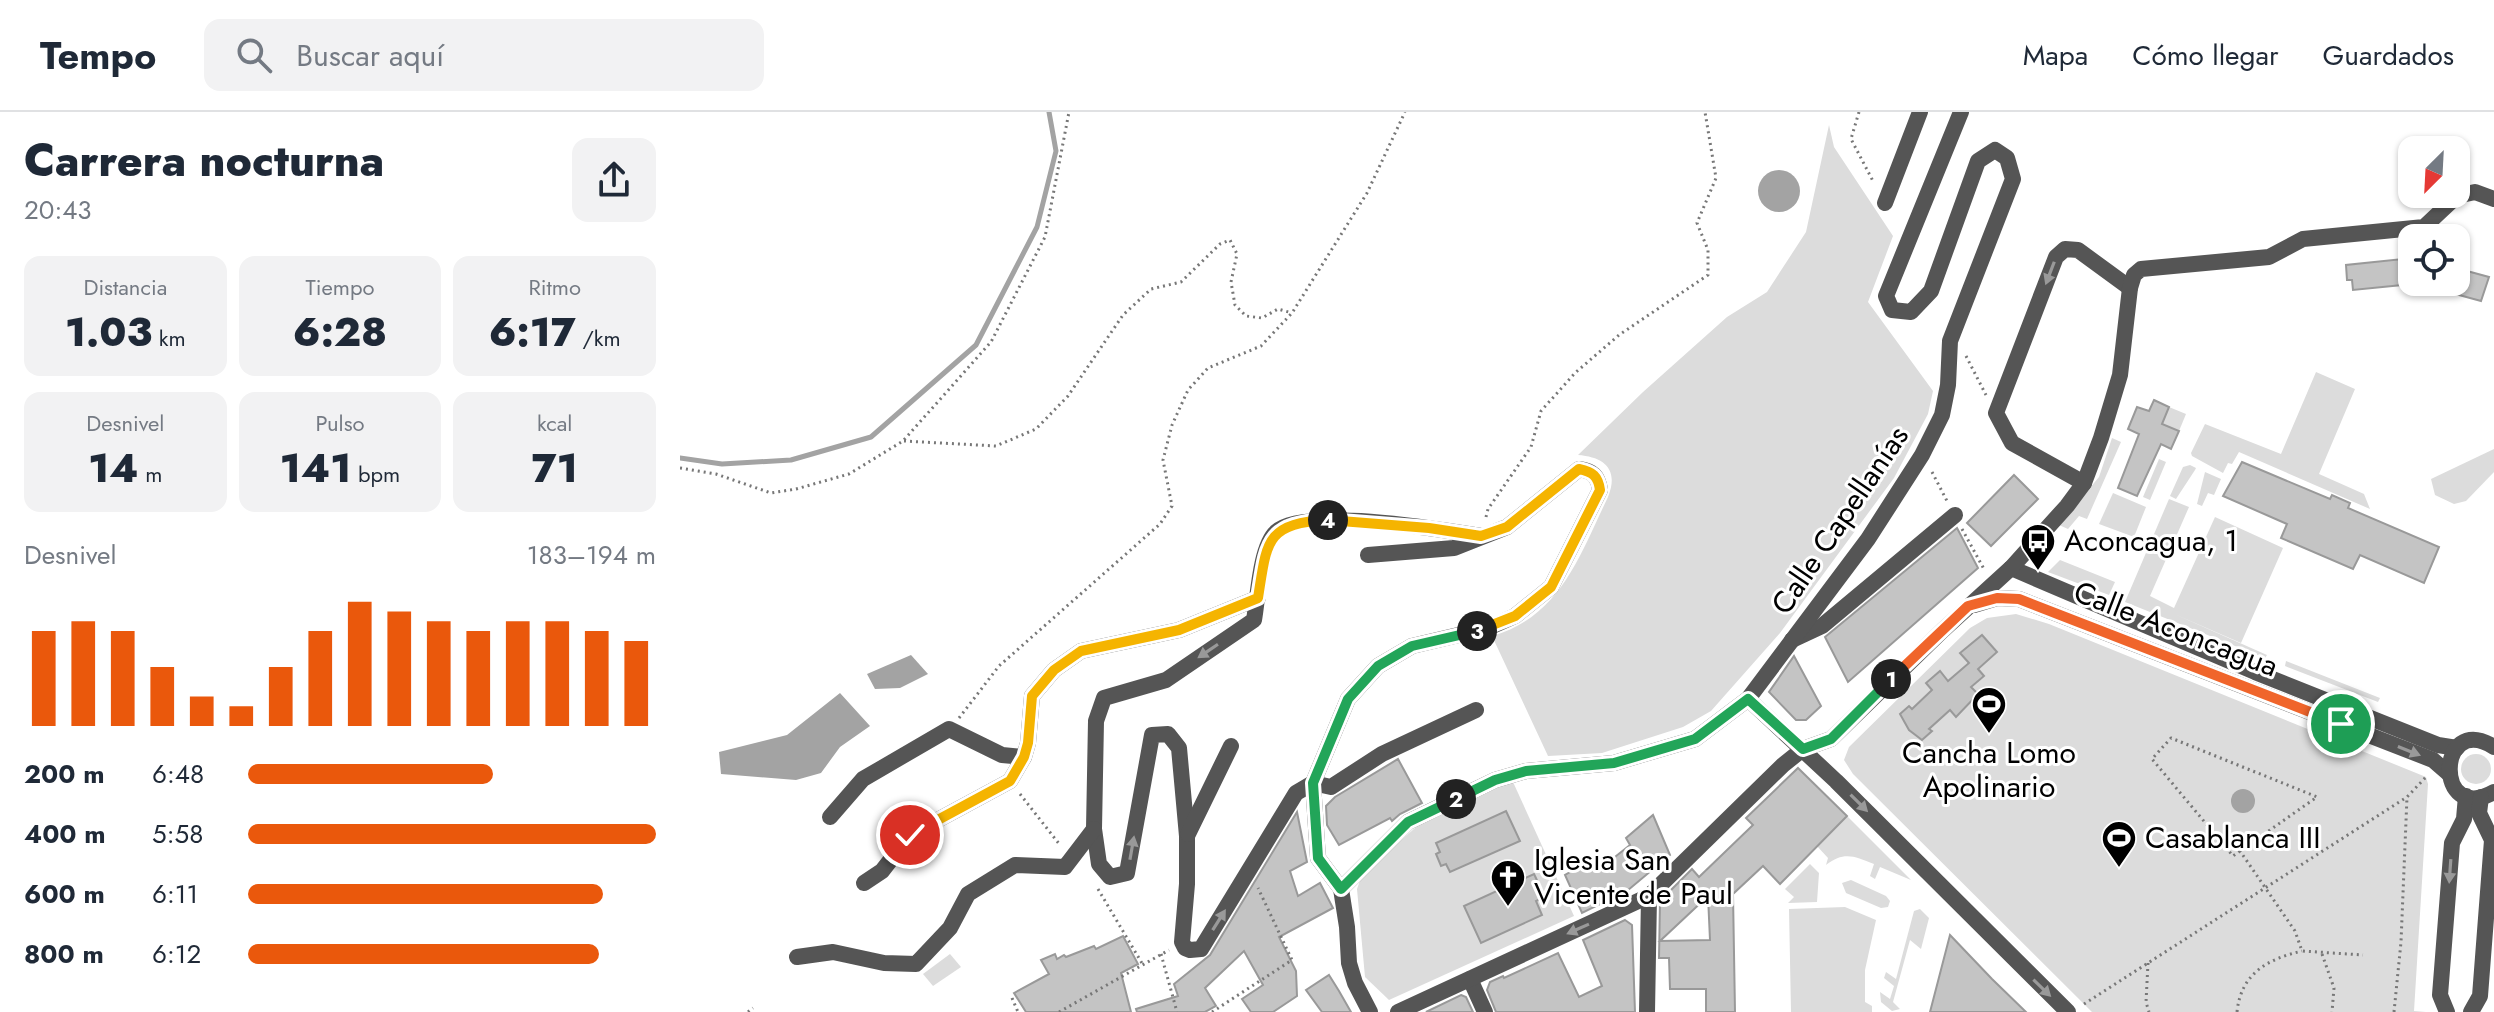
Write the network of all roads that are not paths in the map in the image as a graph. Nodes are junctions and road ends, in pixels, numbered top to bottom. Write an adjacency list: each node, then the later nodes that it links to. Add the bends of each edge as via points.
1 (1920, 112): 4 (street)
2 (1961, 112): 13 (street, Calle Capellanías, via 1886,296 1892,310 1911,312 1931,291 1978,161 1995,150 2007,158 2013,179 1950,341 1942,415 1868,539)
3 (2494, 199): 5 (street, via 2475,192 2457,196 2424,227 2303,239 2269,257 2151,266 2134,275)
4 (1885, 203)
5 (2130, 288): 6 (street, via 2120,375); 6 (street, one-way to 6, via 2078,250 2065,249 2056,257 1996,413 2012,443)
6 (2084, 483): 10 (street)
7 (1955, 515): 13 (street, Calle Capellanías, via 1822,626)
8 (1481, 536): 9 (street, via 1454,548); 11 (street, via 1327,519 1297,522 1276,532 1265,553); 22 (street, via 1507,527 1579,469 1598,479 1600,490 1551,587 1515,616 1412,646 1378,666 1348,699)
9 (1368, 555)
10 (2011, 568): 12 (street); 18 (street, Calle Aconcagua, via 2255,672)
11 (1258, 598): 20 (street, via 1179,630 1081,651 1054,670 1032,696); 25 (street, one-way to 25, via 1254,620 1166,680 1104,698 1096,721)
12 (1968, 606): 19 (street, via 1831,739); 21 (street, Calle Aconcagua, one-way to 21, via 2019,599 2433,760)
13 (1791, 641): 14 (street, Calle Capellanías)
14 (1748, 699): 19 (street); 30 (street, Calle Capellanías, via 1695,739 1614,763 1526,771 1495,780 1408,822)
15 (1476, 710): 22 (street, via 1382,754 1331,787)
16 (2492, 740): 18 (street)
17 (1231, 746): 28 (street)
18 (2457, 748): 21 (street)
19 (1803, 749): 31 (street); 38 (street, one-way to 38)
20 (1024, 757): 24 (street, via 1002,755 949,729 863,779); 29 (street, via 1010,781 910,835 882,871)
21 (2448, 773): 23 (street, via 2454,787)
22 (1313, 783): 28 (street, one-way to 22, via 1182,942 1190,950 1201,949 1296,793); 30 (street, via 1318,858)
23 (2481, 795): 26 (street); 27 (street, via 2479,813)
24 (830, 817)
25 (1094, 829): 28 (street, one-way to 28, via 1099,864 1110,877 1127,873 1152,735 1168,734 1179,748); 32 (street, via 1065,867 1015,865 968,894 950,928 916,964 833,952)
26 (2457, 830): 27 (street); 39 (street, one-way to 39, via 2440,995)
27 (2487, 833): 40 (street, via 2492,840 2480,996)
28 (1187, 836)
29 (864, 883)
30 (1341, 889): 34 (street, via 1349,963)
31 (1649, 896): 33 (street, one-way to 33); 37 (street)
32 (797, 957)
33 (1470, 979): 35 (street); 36 (street)
34 (1370, 1012)
35 (1398, 1012)
36 (1485, 1012)
37 (1647, 1012)
38 (2068, 1012)
39 (2447, 1012)
40 (2471, 1012)

